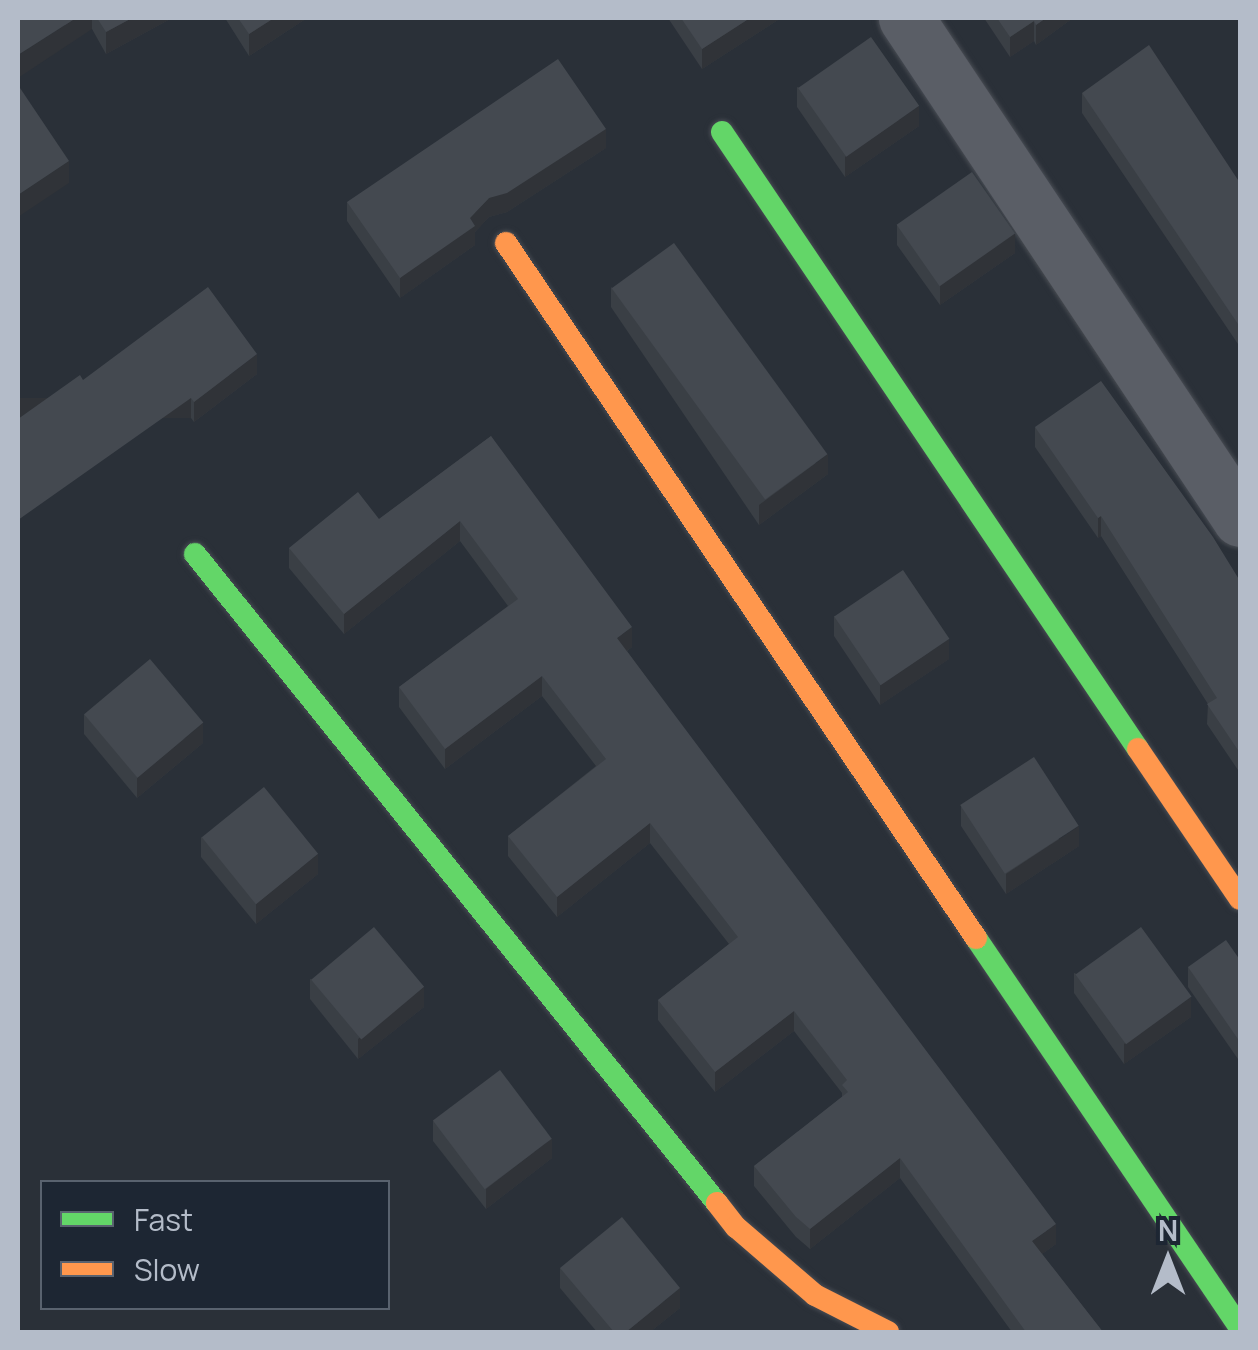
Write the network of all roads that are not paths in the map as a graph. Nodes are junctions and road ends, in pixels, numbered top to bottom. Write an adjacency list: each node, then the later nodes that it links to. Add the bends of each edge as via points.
1 (906, 18): 4 (street)
2 (722, 132): 6 (street)
3 (506, 243): 7 (street)
4 (1240, 519)
5 (194, 554): 8 (street, via 736,1227 815,1295)
6 (1240, 900)
7 (1240, 1328)
8 (888, 1332)

